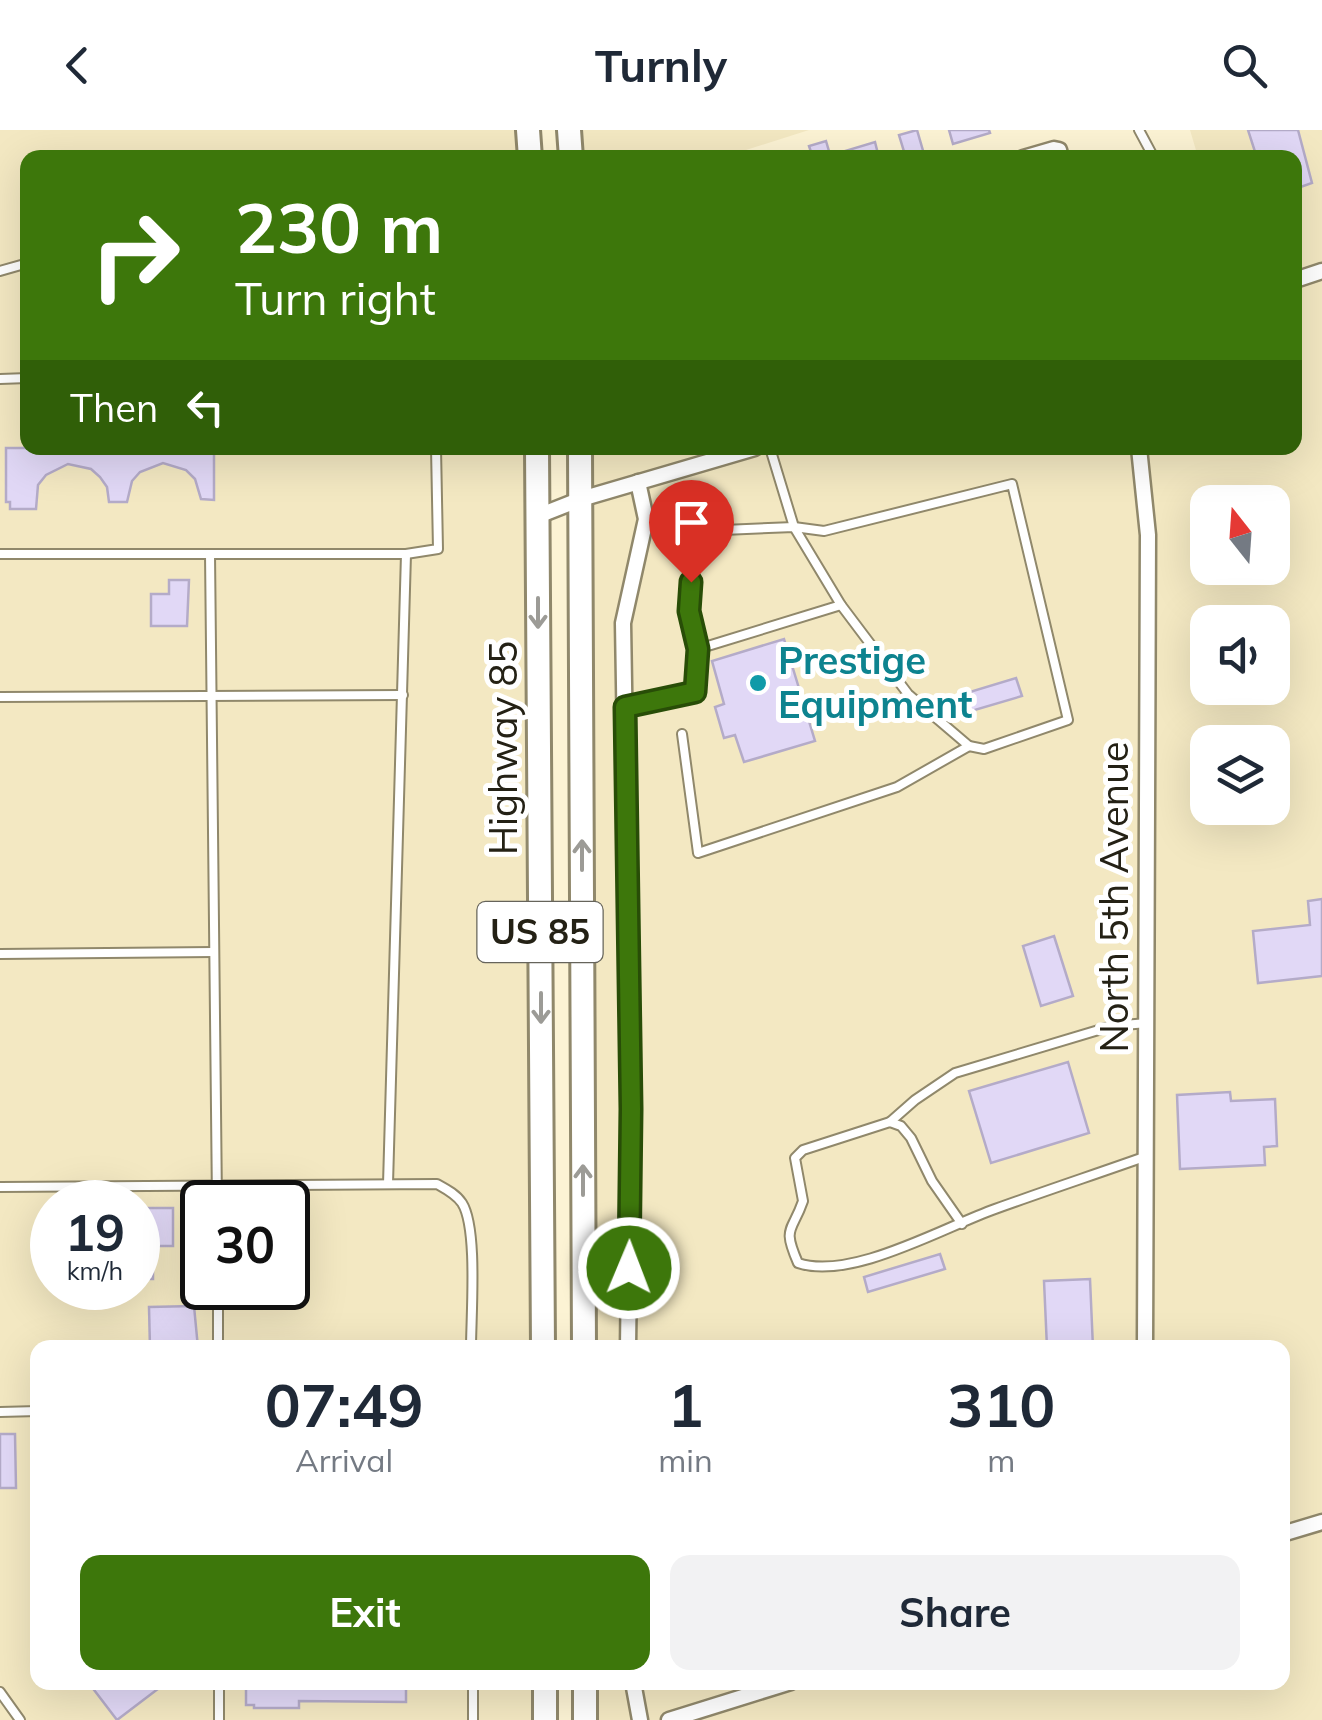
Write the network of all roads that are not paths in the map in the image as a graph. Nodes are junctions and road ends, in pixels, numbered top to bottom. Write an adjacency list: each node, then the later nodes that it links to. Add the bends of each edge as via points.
1 (436, 455): 13 (lane, via 438,549)
2 (537, 455): 9 (highway, Highway 85 / US 85)
3 (580, 455): 8 (highway, Highway 85 / US 85)
4 (731, 455): 7 (street)
5 (772, 455): 10 (lane)
6 (1140, 455): 24 (street, North 5th Avenue, via 1148,535)
7 (638, 482): 8 (street); 19 (street, via 646,519 623,623)
8 (580, 499): 9 (street); 37 (highway, Highway 85 / US 85, one-way to 8)
9 (538, 516): 36 (highway, Highway 85 / US 85, one-way to 36)
10 (794, 527): 14 (lane); 15 (lane, via 700,531 689,611); 21 (lane, via 824,531 1012,484 1068,720 984,749)
11 (0, 554): 12 (lane)
12 (210, 554): 13 (lane); 16 (lane)
13 (406, 554): 17 (lane)
14 (841, 605): 15 (lane); 21 (lane, via 908,694)
15 (698, 649): 19 (lane, via 695,692)
16 (211, 696): 17 (lane); 18 (lane); 22 (lane)
17 (403, 696): 28 (lane)
18 (0, 697)
19 (625, 707): 38 (street)
20 (682, 734): 21 (lane, via 698,853 896,787)
21 (970, 746)
22 (214, 952): 23 (lane); 27 (lane)
23 (0, 954)
24 (1147, 1024): 25 (lane, via 1094,1031 955,1073); 26 (street, North 5th Avenue)
25 (890, 1122): 32 (lane, via 911,1138); 32 (lane, via 796,1154 803,1201 788,1236 798,1263 847,1264)
26 (1147, 1156): 32 (lane); 39 (street, North 5th Avenue)
27 (216, 1180)
28 (388, 1184): 29 (lane); 35 (lane, via 437,1184 460,1198 470,1238)
29 (310, 1185)
30 (180, 1186): 31 (lane)
31 (0, 1187)
32 (962, 1224)
33 (218, 1310): 34 (lane)
34 (218, 1340)
35 (471, 1340)
36 (543, 1340)
37 (584, 1340)
38 (628, 1340)
39 (1146, 1340)
40 (0, 1412): 41 (lane)
41 (30, 1412)
42 (1322, 1522): 43 (street)
43 (1290, 1532)
44 (220, 1690): 52 (lane)
45 (473, 1690): 53 (lane)
46 (545, 1690): 54 (highway)
47 (585, 1690): 55 (highway)
48 (634, 1690): 56 (street)
49 (765, 1690): 57 (street)
50 (0, 1692): 51 (lane)
51 (20, 1720)
52 (219, 1720)
53 (473, 1720)
54 (546, 1720)
55 (585, 1720)
56 (640, 1720)
57 (669, 1720)

